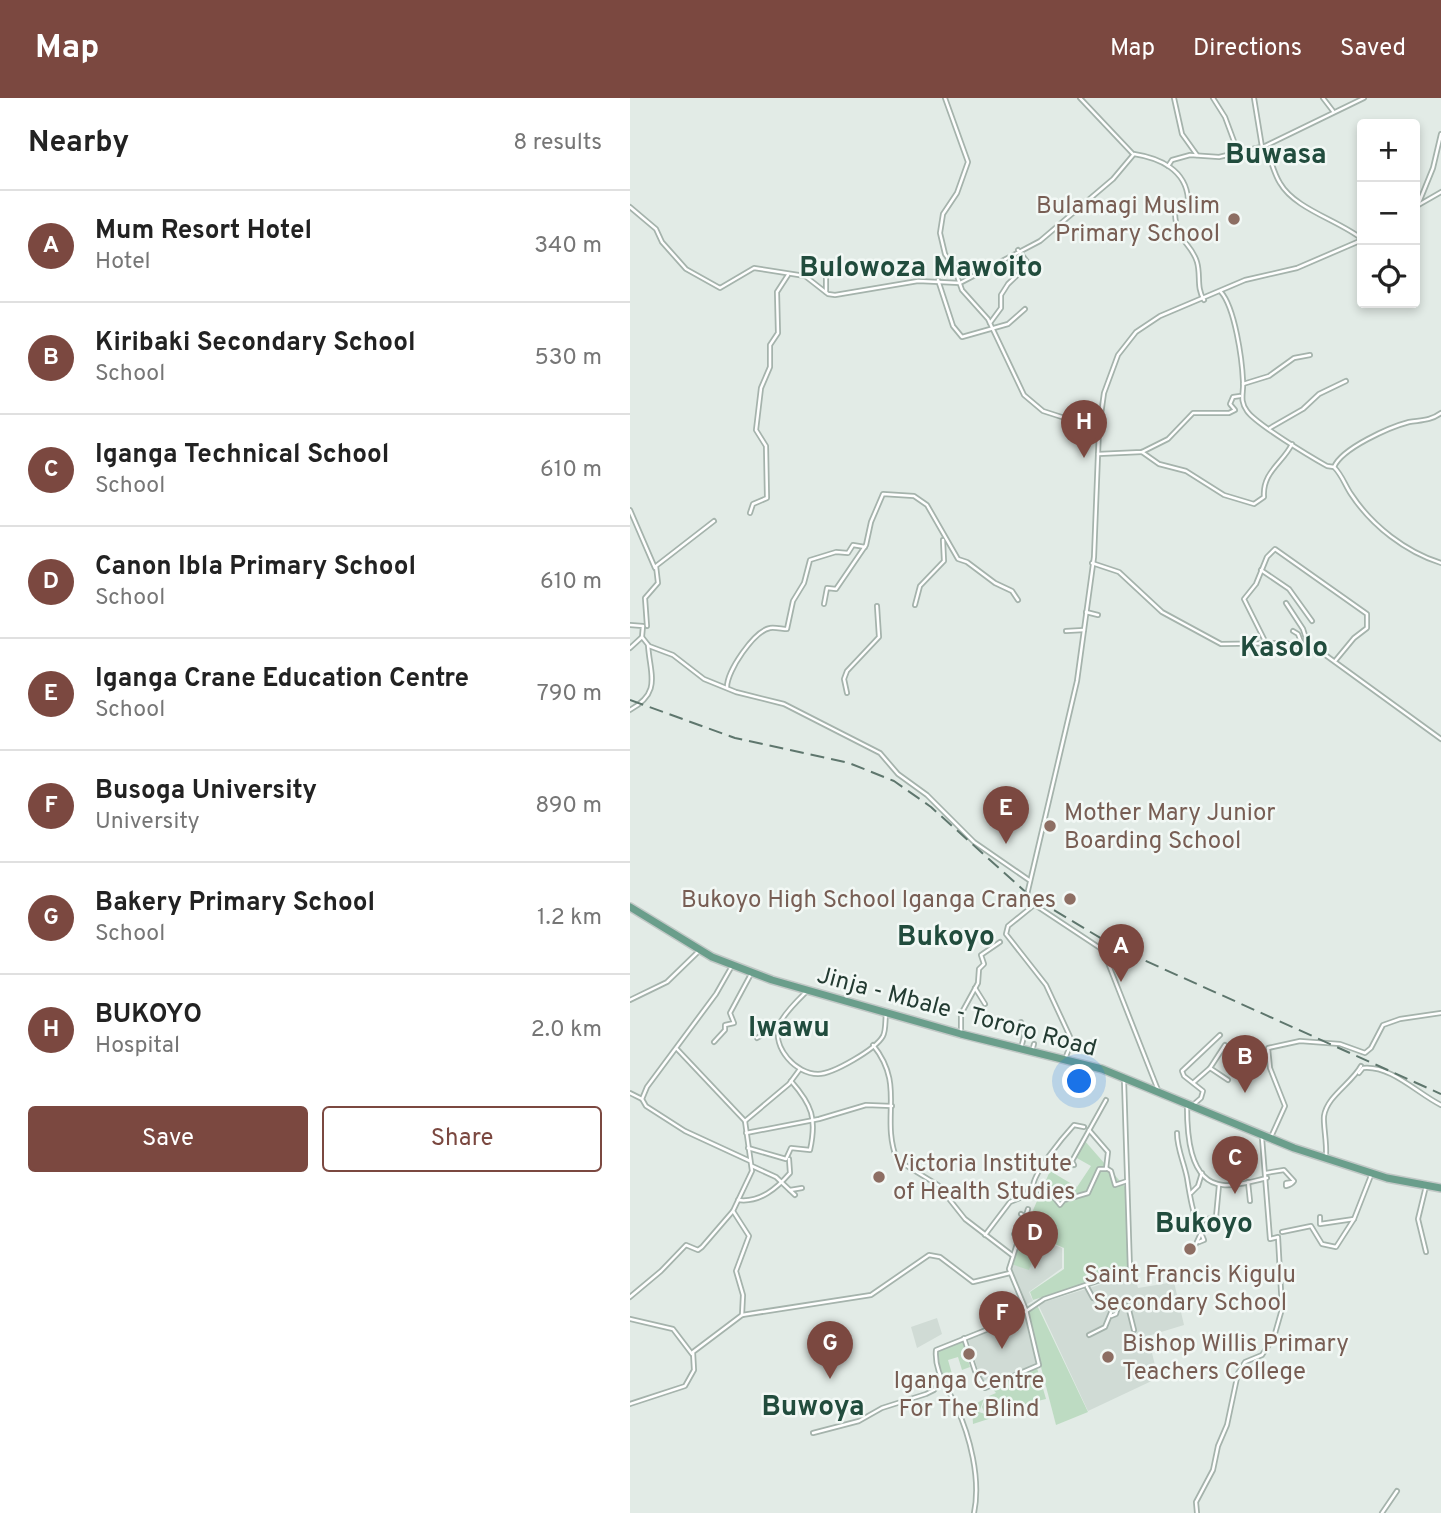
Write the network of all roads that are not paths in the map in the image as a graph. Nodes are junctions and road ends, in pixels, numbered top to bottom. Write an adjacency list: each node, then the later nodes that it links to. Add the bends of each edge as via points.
1 (945, 98): 25 (street, via 968,162 957,193 945,207 940,233)
2 (1080, 98): 12 (street)
3 (1174, 98): 13 (street, via 1182,134)
4 (1213, 98): 11 (street)
5 (1254, 98): 10 (street)
6 (1323, 98): 8 (street)
7 (1364, 98): 8 (street)
8 (1333, 110): 10 (street)
9 (1441, 134): 16 (street)
10 (1263, 146): 11 (street); 19 (street, via 1289,194)
11 (1238, 152): 13 (street, via 1219,157)
12 (1134, 154): 14 (street); 21 (street, via 1060,226)
13 (1197, 155): 14 (street, via 1172,160)
14 (1168, 166): 30 (street, via 1188,195 1175,212 1176,225 1182,243 1198,264)
15 (1441, 192): 17 (street)
16 (1420, 199)
17 (1420, 204)
18 (630, 207): 23 (street, via 656,229 686,269 715,287 729,285 754,268)
19 (1357, 236)
20 (1357, 241): 26 (street, via 1297,268)
21 (1018, 250): 25 (street); 32 (street, via 1029,264 1007,284 1001,308)
22 (823, 264): 28 (street)
23 (788, 275): 28 (street, via 804,276); 46 (street, via 777,292 778,333 770,345 770,367 761,387 756,430 766,446 766,498 753,504)
24 (938, 280): 25 (street); 28 (street, via 849,295); 33 (street, via 953,326 962,337)
25 (960, 284): 32 (street)
26 (1225, 288): 27 (street); 29 (street)
27 (1220, 291): 29 (street); 30 (street)
28 (828, 294)
29 (1225, 296): 36 (street)
30 (1204, 300): 40 (street, via 1160,316 1126,341 1108,380)
31 (1025, 309): 33 (street, via 1008,324)
32 (990, 323): 33 (street)
33 (992, 328): 40 (street, via 1018,387 1033,404)
34 (1310, 355): 36 (street, via 1294,358 1269,376)
35 (1346, 381): 39 (street)
36 (1243, 384): 37 (street)
37 (1241, 396): 39 (street, via 1246,411); 42 (street, via 1233,397 1230,404 1236,410 1229,414 1193,412 1168,439)
38 (1441, 413): 44 (street, via 1379,434 1342,456)
39 (1270, 428): 41 (street)
40 (1099, 429): 43 (street)
41 (1292, 444): 42 (street, via 1287,456 1274,464 1263,485 1264,497 1254,504 1224,495 1186,471 1159,464); 44 (street)
42 (1142, 452): 43 (street)
43 (1098, 454): 50 (street)
44 (1334, 467): 51 (street, via 1353,496 1400,545)
45 (630, 510): 52 (street)
46 (750, 513)
47 (713, 521): 52 (street)
48 (943, 537): 49 (street, via 928,507 917,497 883,494); 54 (street, via 958,559 1012,591); 57 (street, via 944,561 920,586)
49 (864, 547): 56 (street, via 836,589 827,588); 74 (street, via 853,545 848,553 810,560 787,629 769,628 757,637 731,669)
50 (1092, 563): 59 (street); 68 (street, via 1119,572 1162,612 1221,645)
51 (1441, 563)
52 (655, 568): 63 (street, via 658,583 645,598)
53 (1261, 570): 61 (street, via 1282,581); 68 (street, via 1244,599); 73 (street, via 1275,549 1365,611 1367,628)
54 (1018, 600)
55 (1286, 603): 72 (street)
56 (824, 604)
57 (915, 605)
58 (877, 606): 75 (street, via 879,637 847,671)
59 (1086, 612): 60 (street); 64 (street)
60 (1097, 615)
61 (1312, 621)
62 (630, 625): 67 (street, via 643,626)
63 (647, 626)
64 (1084, 630): 65 (street); 78 (street, via 1066,737)
65 (1066, 631)
66 (1293, 631): 70 (street)
67 (642, 637): 69 (street); 71 (street)
68 (1266, 643): 70 (street)
69 (648, 645): 74 (street, via 673,655 704,679); 76 (street, via 654,682 640,706)
70 (1303, 647): 72 (street)
71 (630, 648)
72 (1309, 648): 73 (street)
73 (1335, 661): 77 (street)
74 (727, 687): 78 (street, via 784,704 880,753 974,842)
75 (847, 693)
76 (630, 710)
77 (1441, 739)
78 (1029, 880): 79 (street, via 1026,899)
79 (1034, 905): 101 (street, via 1008,926 1006,934 1046,985 1072,1041); 110 (street, via 1103,950)
80 (630, 907): 82 (main road, Jinja - Mbale - Tororo Road)
81 (1000, 942): 85 (street, via 981,955 984,964)
82 (700, 950): 83 (main road, Jinja - Mbale - Tororo Road); 87 (street, via 667,982)
83 (732, 965): 84 (main road, Jinja - Mbale - Tororo Road); 100 (street)
84 (751, 972): 86 (main road, Jinja - Mbale - Tororo Road); 96 (street, via 730,1013 734,1023 725,1024)
85 (975, 988): 88 (street); 93 (street, via 961,1014)
86 (807, 991): 89 (main road, Jinja - Mbale - Tororo Road); 92 (street)
87 (630, 1000)
88 (985, 1004)
89 (887, 1013): 93 (main road, Jinja - Mbale - Tororo Road); 97 (street, via 884,1034)
90 (1441, 1013): 124 (street, via 1383,1025 1367,1052 1340,1044 1300,1041 1268,1048 1270,1068 1285,1105)
91 (1021, 1022): 99 (street, via 1025,1033)
92 (780, 1024): 95 (street); 104 (street, via 780,1046)
93 (961, 1034): 99 (main road, Jinja - Mbale - Tororo Road)
94 (1220, 1035): 109 (street, via 1182,1071)
95 (757, 1038)
96 (714, 1042)
97 (873, 1045): 104 (street, via 829,1072); 116 (street, via 889,1069)
98 (1225, 1045): 103 (street)
99 (1021, 1048): 101 (main road, Jinja - Mbale - Tororo Road, via 1033,1047)
100 (677, 1049): 112 (street, via 646,1087); 118 (street)
101 (1065, 1059): 106 (main road, Jinja - Mbale - Tororo Road)
102 (1362, 1066): 105 (street)
103 (1210, 1068): 107 (street); 109 (street)
104 (800, 1069): 108 (street)
105 (1357, 1074): 115 (street, via 1363,1068 1376,1068); 127 (street, via 1323,1118)
106 (1124, 1076): 110 (main road, Jinja - Mbale - Tororo Road); 135 (street)
107 (1228, 1080)
108 (791, 1081): 117 (street, via 808,1101); 118 (street)
109 (1194, 1082): 114 (street, via 1203,1094)
110 (1158, 1090): 114 (main road, Jinja - Mbale - Tororo Road)
111 (630, 1093): 112 (street)
112 (642, 1099): 128 (street, via 685,1131)
113 (1106, 1100): 120 (street)
114 (1190, 1104): 123 (main road, Jinja - Mbale - Tororo Road); 132 (street, via 1187,1134)
115 (1441, 1105)
116 (892, 1106): 117 (street, via 866,1105); 158 (street, via 889,1137 897,1160 938,1185 965,1219)
117 (814, 1119): 121 (street); 126 (street, via 815,1139 810,1150 791,1148)
118 (745, 1121): 121 (street)
119 (1084, 1127): 141 (street, via 1074,1125 1063,1136 1033,1177)
120 (1089, 1130): 129 (street); 131 (street, via 1107,1151)
121 (746, 1133): 125 (street)
122 (1177, 1133): 145 (street)
123 (1262, 1134): 124 (main road, Jinja - Mbale - Tororo Road); 134 (street)
124 (1271, 1138): 127 (main road, Jinja - Mbale - Tororo Road)
125 (748, 1148): 126 (street); 128 (street)
126 (789, 1158): 136 (street, via 790,1173)
127 (1325, 1159): 133 (main road, Jinja - Mbale - Tororo Road)
128 (750, 1161): 130 (street)
129 (1074, 1165)
130 (752, 1166): 136 (street); 147 (street, via 751,1178)
131 (1106, 1168): 135 (street, via 1115,1185); 141 (street, via 1099,1169 1086,1194 1060,1205 1052,1195)
132 (1202, 1172): 139 (street); 145 (street)
133 (1372, 1174): 140 (main road, Jinja - Mbale - Tororo Road); 154 (street)
134 (1268, 1175): 137 (street); 138 (street, via 1284,1170); 185 (street, via 1270,1239 1278,1237 1281,1321 1262,1355 1245,1362 1238,1373 1227,1425 1196,1502)
135 (1127, 1181): 165 (street, via 1131,1267)
136 (782, 1182): 144 (street); 147 (street, via 751,1201)
137 (1248, 1182): 139 (street); 148 (street)
138 (1293, 1182)
139 (1219, 1185): 155 (street, via 1216,1217)
140 (1426, 1186): 143 (main road, Jinja - Mbale - Tororo Road); 161 (street, via 1419,1219)
141 (1032, 1187): 158 (street, via 1010,1202)
142 (802, 1188): 144 (street)
143 (1441, 1188)
144 (790, 1190): 146 (street)
145 (1191, 1193): 155 (street, via 1193,1219)
146 (795, 1195)
147 (738, 1200): 150 (street)
148 (1250, 1201)
149 (1028, 1209): 153 (street)
150 (733, 1211): 167 (street, via 702,1247 681,1247); 173 (street, via 749,1236 736,1267)
151 (1021, 1214): 153 (street)
152 (1320, 1217): 154 (street, via 1320,1224)
153 (1027, 1218): 159 (street)
154 (1354, 1219): 156 (street, via 1333,1248 1321,1243 1311,1226)
155 (1199, 1227): 160 (street)
156 (1282, 1232)
157 (1014, 1234): 159 (street)
158 (985, 1235): 162 (street)
159 (1021, 1236): 162 (street)
160 (1197, 1243)
161 (1426, 1252)
162 (1013, 1256): 163 (street)
163 (1010, 1273): 166 (street); 173 (street, via 973,1282 940,1257 929,1255 871,1295)
164 (1021, 1287): 166 (street)
165 (1087, 1287): 168 (street); 172 (street, via 1044,1299)
166 (1017, 1290): 172 (street)
167 (630, 1297)
168 (1093, 1298): 169 (street); 170 (street)
169 (1089, 1303)
170 (1108, 1304): 171 (street); 174 (street)
171 (1119, 1306): 174 (street); 176 (street, via 1128,1306)
172 (1026, 1310): 178 (street); 178 (street, via 1039,1365 983,1387)
173 (742, 1315): 179 (street)
174 (1111, 1316): 177 (street, via 1105,1327)
175 (630, 1319): 179 (street, via 673,1329)
176 (1134, 1330)
177 (1089, 1335)
178 (964, 1338): 180 (street, via 936,1350)
179 (692, 1355): 181 (street, via 694,1370 685,1386)
180 (941, 1380): 182 (street, via 926,1394 859,1421); 184 (street, via 964,1422 975,1471)
181 (630, 1404)
182 (813, 1433)
183 (1398, 1491): 186 (street)
184 (974, 1513)
185 (1197, 1513)
186 (1382, 1513)

